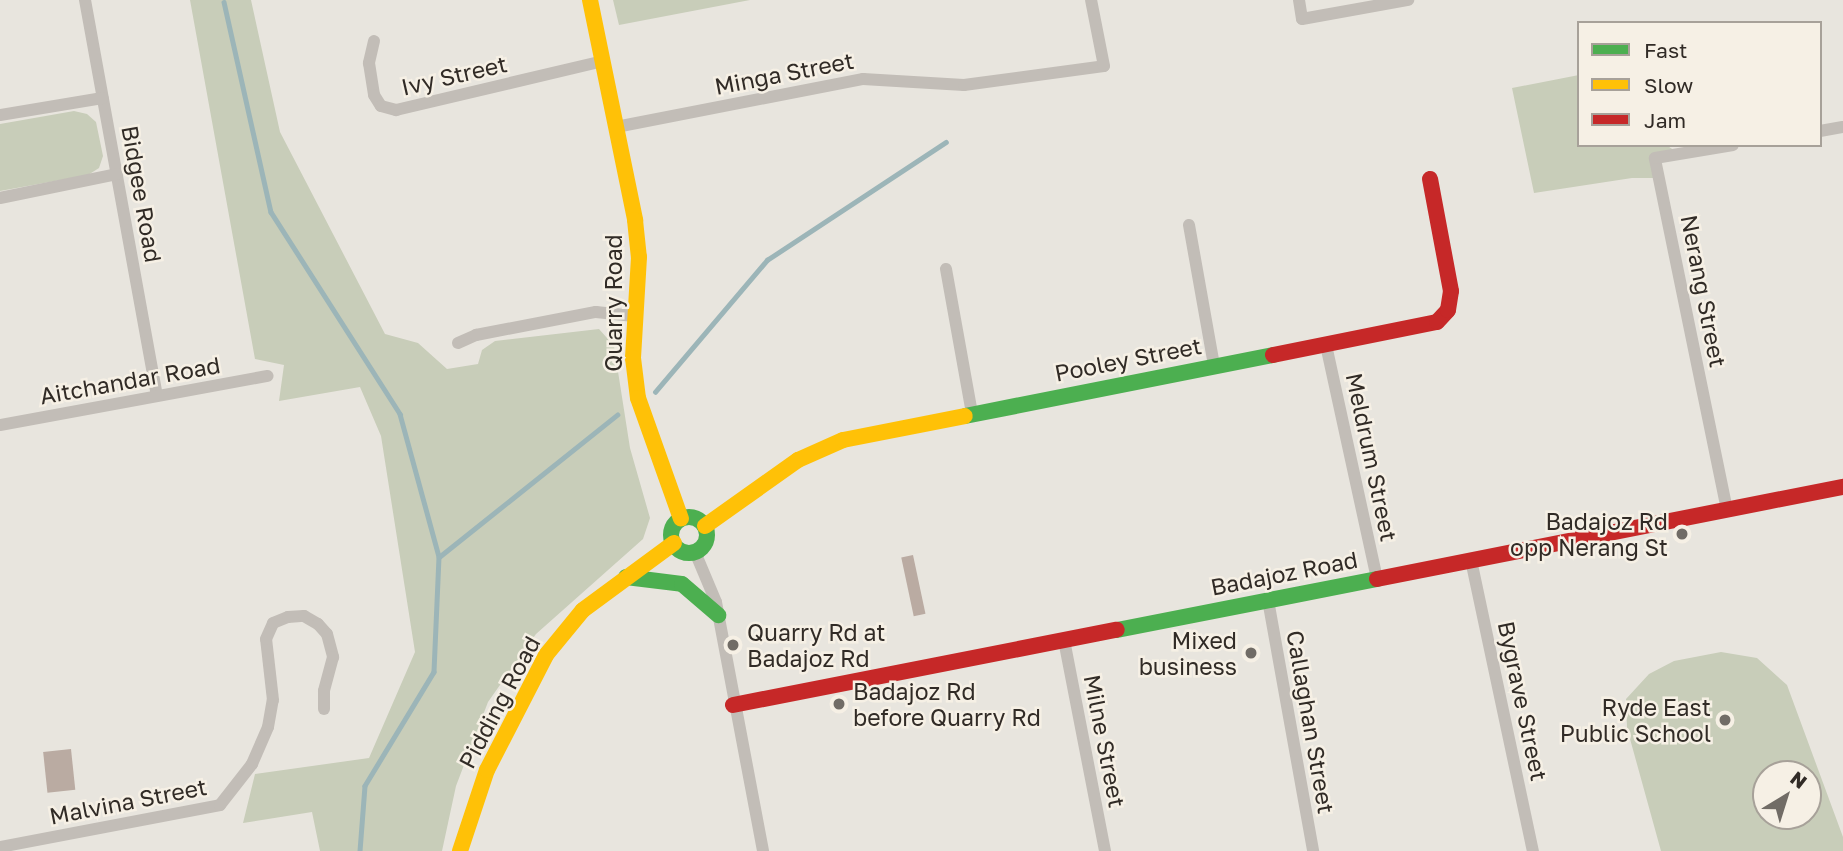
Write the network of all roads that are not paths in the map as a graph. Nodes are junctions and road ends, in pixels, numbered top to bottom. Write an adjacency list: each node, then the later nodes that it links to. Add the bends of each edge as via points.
1 (85, 0): 8 (street, Bidgee Road)
2 (590, 0): 7 (street, Quarry Road)
3 (1091, 0): 10 (street, Minga Street, via 1104,66 964,85 863,79)
4 (1299, 0): 5 (street, via 1302,19)
5 (1408, 0)
6 (374, 41): 7 (street, Ivy Street, via 369,63 374,95 381,106 396,110)
7 (603, 61): 10 (street, Quarry Road)
8 (103, 98): 9 (street); 14 (street, Bidgee Road)
9 (0, 115)
10 (616, 127): 19 (street, Quarry Road, via 639,257)
11 (1843, 127): 12 (street)
12 (1822, 131)
13 (1721, 147): 28 (street, Nerang Street, via 1656,158)
14 (117, 174): 16 (street); 24 (street, Bidgee Road)
15 (1430, 179): 21 (street, Pooley Street, via 1451,291 1448,310 1437,322)
16 (0, 198)
17 (1189, 225): 22 (street)
18 (946, 269): 25 (street)
19 (634, 316): 20 (street, via 596,312 476,335); 29 (street, Quarry Road, via 638,398)
20 (458, 343)
21 (1326, 345): 22 (street, Pooley Street); 35 (street, Meldrum Street)
22 (1214, 366): 25 (street, Pooley Street)
23 (268, 376): 24 (street, Aitchandar Road)
24 (157, 396): 26 (street, Aitchandar Road)
25 (972, 414): 30 (street, Pooley Street, via 818,449)
26 (0, 425)
27 (1843, 487): 28 (street, Badajoz Road)
28 (1727, 510): 33 (street, Badajoz Road)
29 (681, 519): 30 (street, via 691,517); 31 (street, via 672,530)
30 (705, 526): 32 (street, via 705,544)
31 (674, 543): 32 (street, via 685,552); 34 (street, Pidding Road)
32 (695, 552): 37 (street)
33 (1472, 560): 35 (street, Badajoz Road); 46 (street, Bygrave Street)
34 (626, 577): 37 (street, via 682,584); 42 (street, Pidding Road, via 575,618 546,655 487,771)
35 (1377, 578): 36 (street, Badajoz Road)
36 (1268, 600): 38 (street, Badajoz Road); 45 (street, Callaghan Street)
37 (718, 615): 39 (street)
38 (1064, 639): 39 (street, Badajoz Road); 44 (street, Milne Street)
39 (733, 705): 43 (street)
40 (324, 709): 41 (street, Malvina Street, via 333,657 327,634 304,616 273,623 266,639 273,700 268,727 252,764 220,805)
41 (0, 847)
42 (460, 851)
43 (763, 851)
44 (1105, 851)
45 (1313, 851)
46 (1533, 851)

